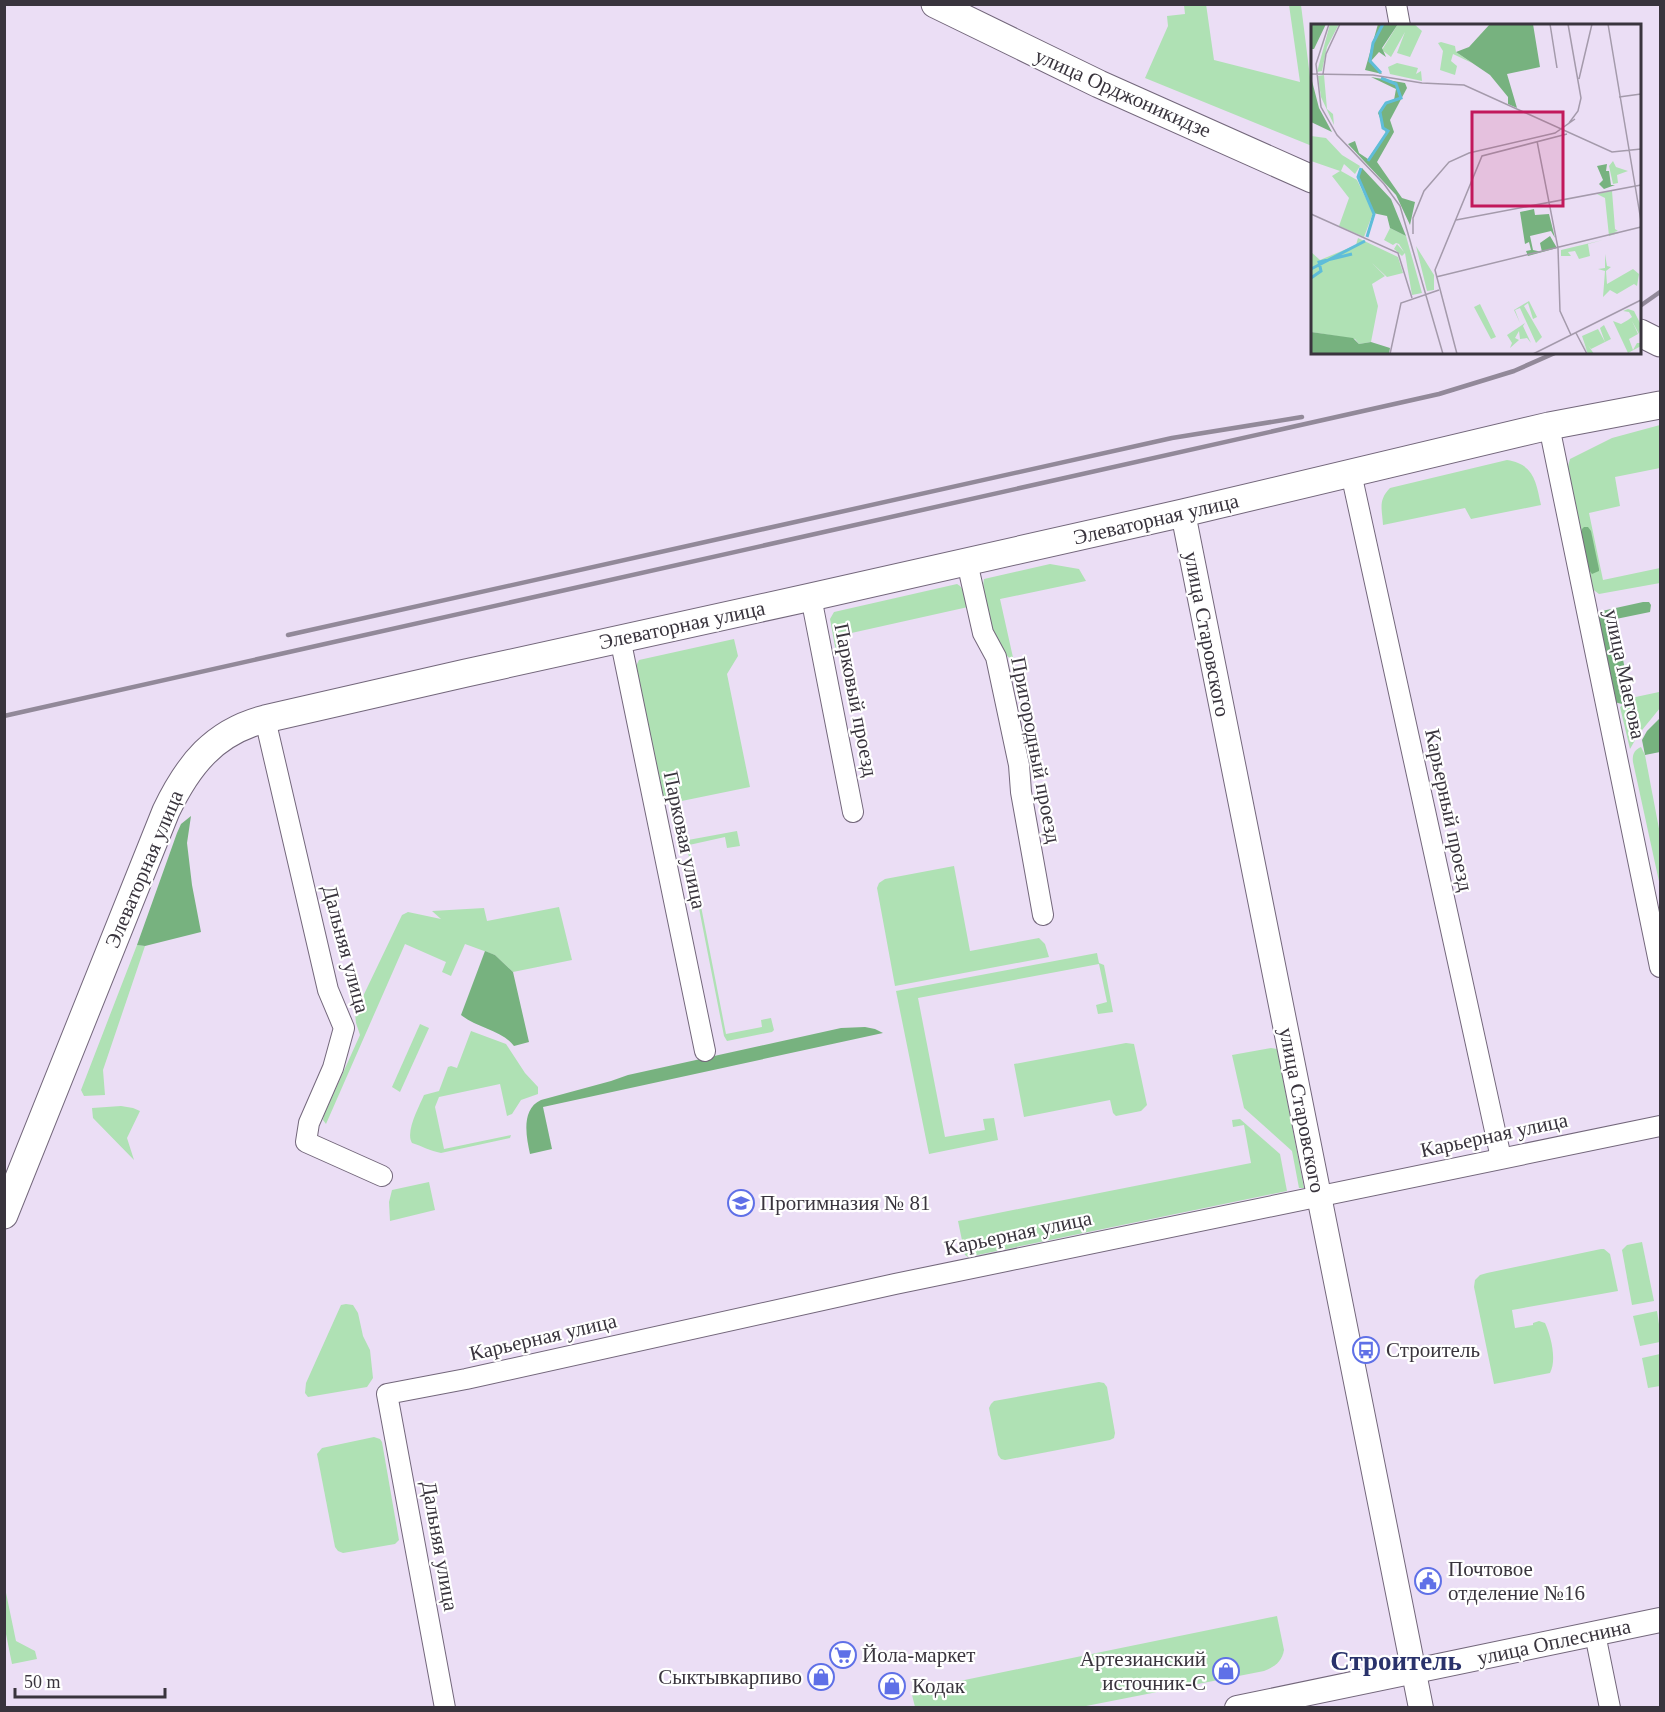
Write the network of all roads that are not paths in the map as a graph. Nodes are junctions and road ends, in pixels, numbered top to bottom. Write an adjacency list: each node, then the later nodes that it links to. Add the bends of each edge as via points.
1 (934, 4): 4 (main road, улица Орджоникидзе)
2 (1396, 4): 3 (street)
3 (1400, 24)
4 (1311, 179)
5 (1641, 334): 6 (main road)
6 (1660, 343)
7 (1660, 405): 8 (main road, Элеваторная улица)
8 (1549, 426): 9 (main road, Элеваторная улица); 17 (street, улица Маегова)
9 (1351, 473): 10 (main road, Элеваторная улица); 20 (street, Карьерный проезд)
10 (1183, 513): 11 (main road, Элеваторная улица); 22 (street, улица Старовского)
11 (967, 562): 12 (main road, Элеваторная улица); 16 (street, Пригородный проезд, via 982,633 998,666 1019,765)
12 (811, 597): 13 (main road, Элеваторная улица); 15 (street, Парковый проезд)
13 (620, 638): 14 (main road, Элеваторная улица); 18 (street, Парковая улица)
14 (265, 719): 21 (street, Дальняя улица, via 328,990 344,1028 306,1142); 23 (main road, Элеваторная улица, via 214,743 191,767 175,792)
15 (853, 812)
16 (1043, 915)
17 (1660, 967)
18 (705, 1051)
19 (1660, 1126): 20 (street, Карьерная улица)
20 (1501, 1158): 22 (street, Карьерная улица)
21 (382, 1176)
22 (1319, 1196): 24 (street, Карьерная улица); 27 (street, улица Старовского)
23 (4, 1215)
24 (387, 1394): 28 (street, Дальняя улица)
25 (1660, 1620): 26 (street, улица Оплеснина)
26 (1595, 1634): 27 (street, улица Оплеснина); 31 (street)
27 (1414, 1671): 29 (street, улица Оплеснина); 30 (street, улица Старовского)
28 (445, 1707)
29 (1237, 1707)
30 (1421, 1707)
31 (1610, 1707)

